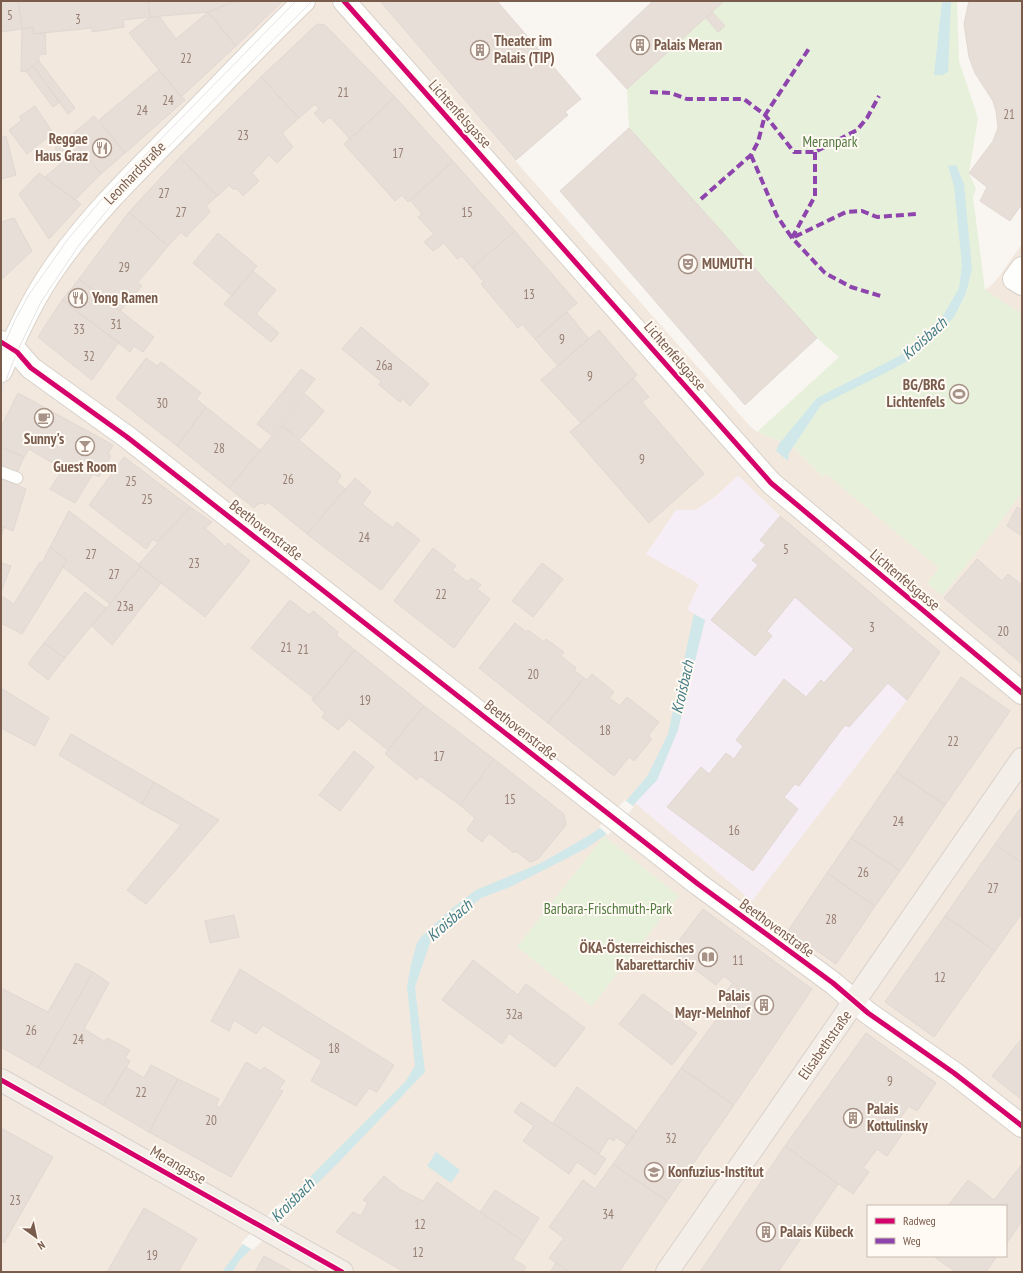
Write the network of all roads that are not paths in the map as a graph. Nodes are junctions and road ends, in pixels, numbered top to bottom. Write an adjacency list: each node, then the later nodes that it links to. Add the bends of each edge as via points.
1 (304, 1): 5 (street, Leonhardstraße, via 109,200 56,265)
2 (344, 1): 9 (street, Lichtenfelsgasse, via 771,483)
3 (1022, 268): 4 (street, via 1014,279)
4 (1022, 284)
5 (6, 345): 6 (street, Leonhardstraße); 11 (street, Beethovenstraße, via 17,352 30,368 127,437 698,884 832,982)
6 (1, 371)
7 (1, 472): 8 (lane)
8 (17, 478)
9 (1022, 692)
10 (1022, 759): 11 (main road, Elisabethstraße)
11 (855, 1002): 13 (street, Beethovenstraße, via 954,1073); 15 (main road, Elisabethstraße)
12 (1, 1080): 14 (main road, Merangasse)
13 (1022, 1126)
14 (342, 1272)
15 (667, 1272)

